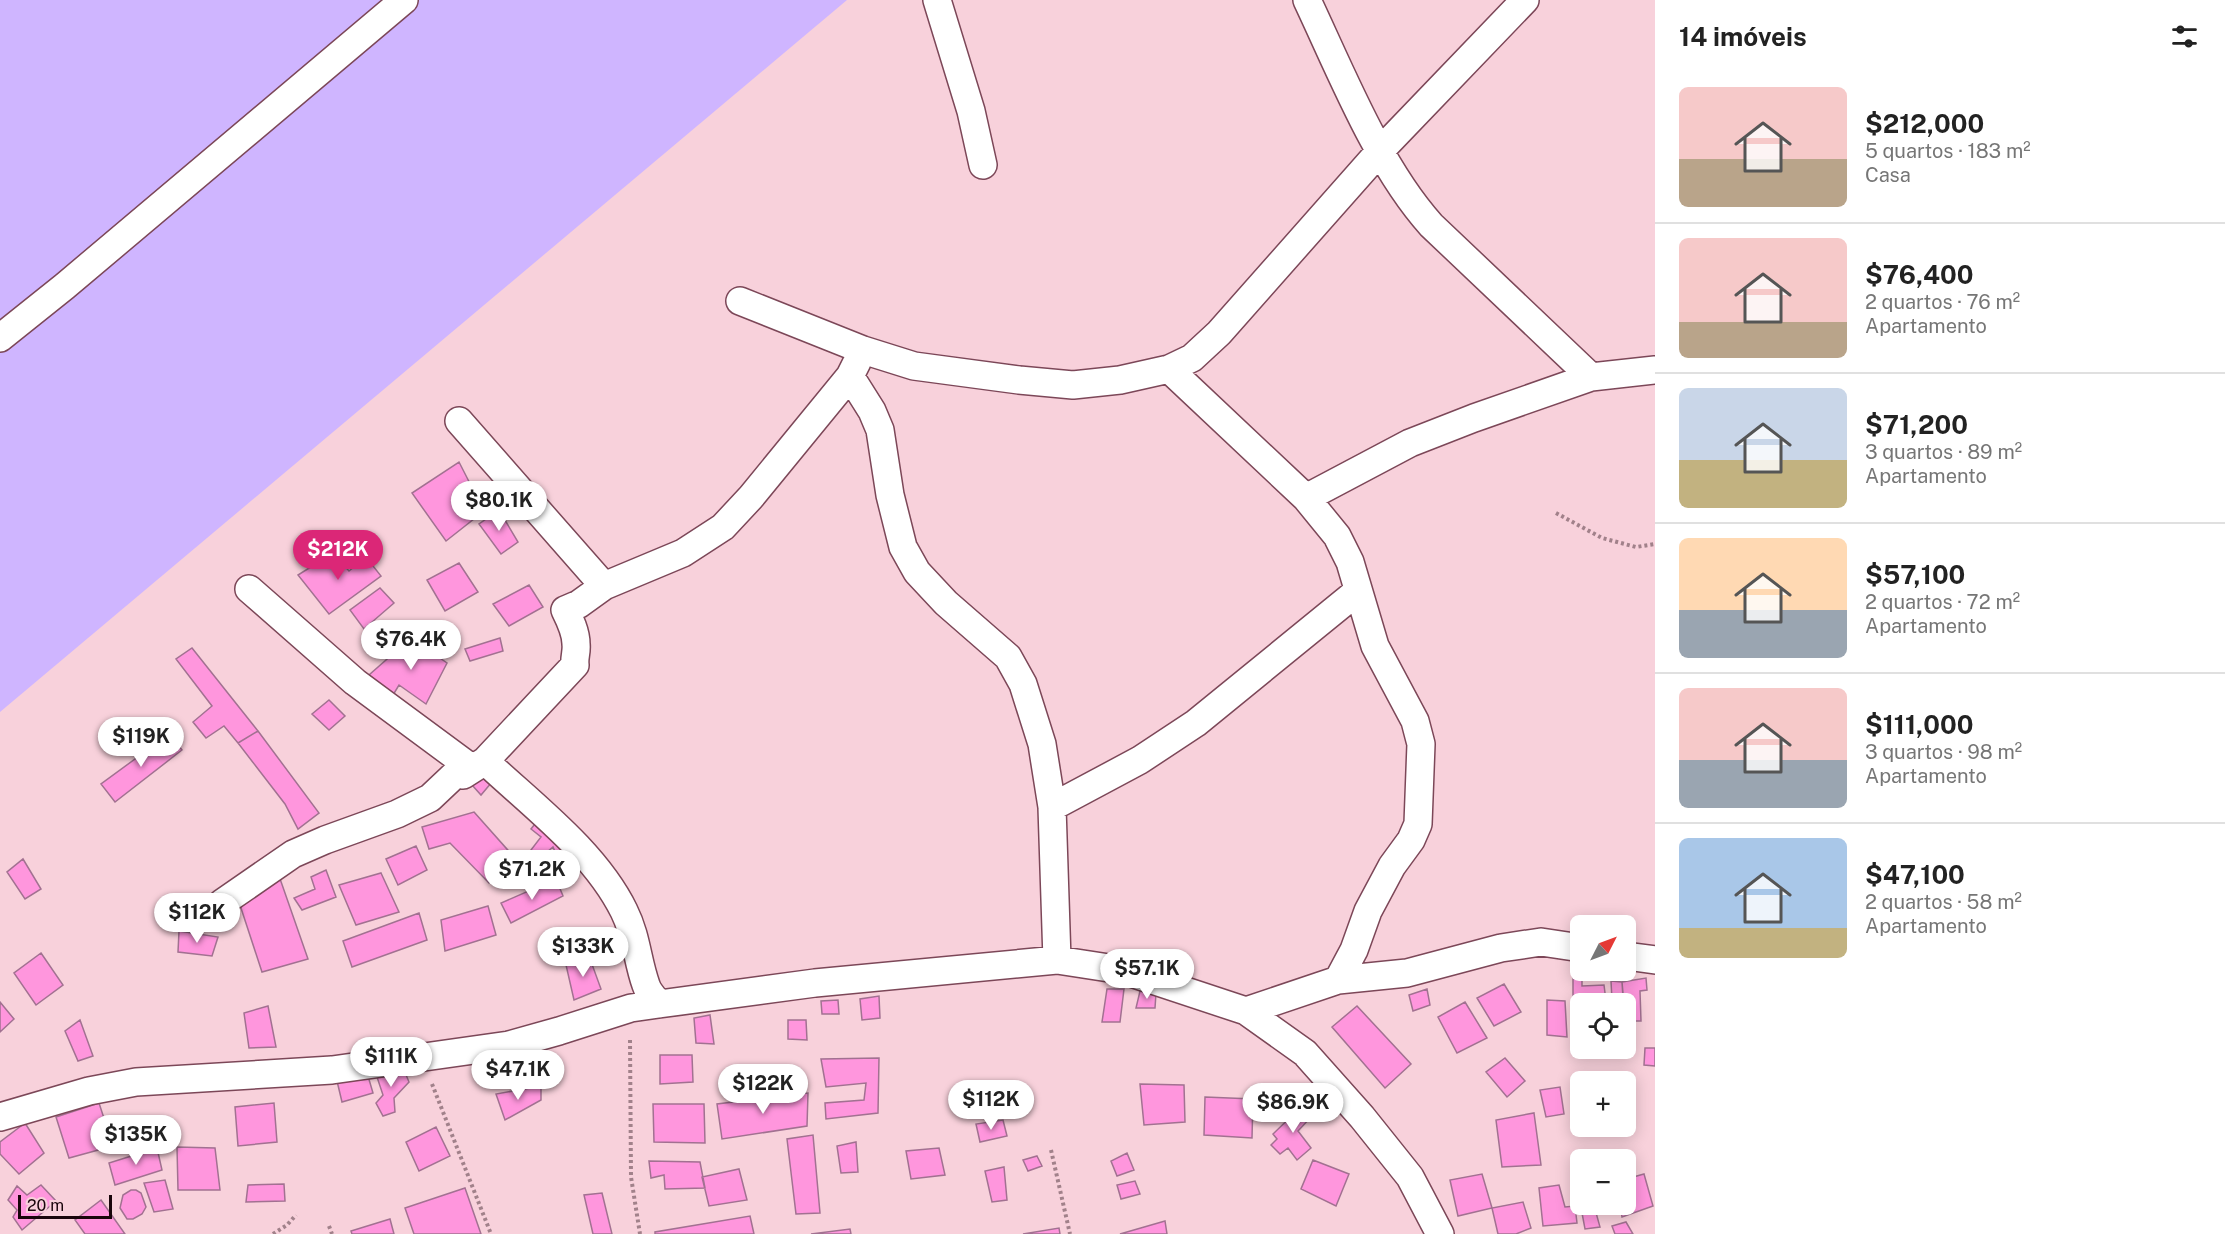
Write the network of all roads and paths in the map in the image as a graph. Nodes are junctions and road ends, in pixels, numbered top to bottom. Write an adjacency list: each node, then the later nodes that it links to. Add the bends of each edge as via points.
1 (404, 0): 8 (street)
2 (937, 0): 6 (street)
3 (1307, 0): 5 (street)
4 (1525, 0): 5 (street)
5 (1380, 151): 10 (street, via 1219,333 1192,358); 13 (street, via 1412,204 1431,225)
6 (983, 165)
7 (740, 301): 9 (street)
8 (0, 338)
9 (864, 350): 10 (street, via 914,366 1073,385); 12 (street)
10 (1169, 369): 15 (street)
11 (1655, 370): 13 (street)
12 (850, 376): 18 (street, via 723,527 683,553); 22 (street, via 880,430 903,547 917,572 945,603 1008,657 1023,684 1042,744)
13 (1591, 377): 15 (street, via 1410,443)
14 (459, 421): 18 (street)
15 (1306, 498): 20 (street, via 1337,536)
16 (1556, 513): 17 (path, via 1602,538 1636,547)
17 (1655, 544)
18 (604, 586): 21 (street, via 565,610 577,646 571,671)
19 (249, 589): 21 (street, via 355,682)
20 (1358, 591): 22 (street, via 1196,723 1140,760); 28 (street, via 1376,646 1415,721 1421,744 1418,824 1368,911)
21 (475, 763): 23 (street, via 430,798 293,854); 29 (street, via 586,855 608,882 637,944 646,987)
22 (1052, 807): 26 (street)
23 (222, 903)
24 (1570, 946): 28 (street, via 1541,942 1501,948 1407,973)
25 (1636, 957): 27 (street)
26 (1057, 960): 29 (street, via 815,983); 31 (street, via 1122,970)
27 (1655, 960)
28 (1338, 980): 31 (street)
29 (658, 1004): 30 (street)
30 (631, 1008): 32 (street, via 509,1045); 40 (path, via 631,1177)
31 (1246, 1011): 42 (street, via 1305,1053 1362,1117 1410,1177)
32 (421, 1057): 33 (street, via 332,1070 136,1082); 39 (path)
33 (0, 1117)
34 (1051, 1150): 41 (path)
35 (296, 1215): 37 (path)
36 (329, 1226): 38 (path)
37 (273, 1234)
38 (332, 1234)
39 (492, 1234)
40 (640, 1234)
41 (1070, 1234)
42 (1440, 1234)

